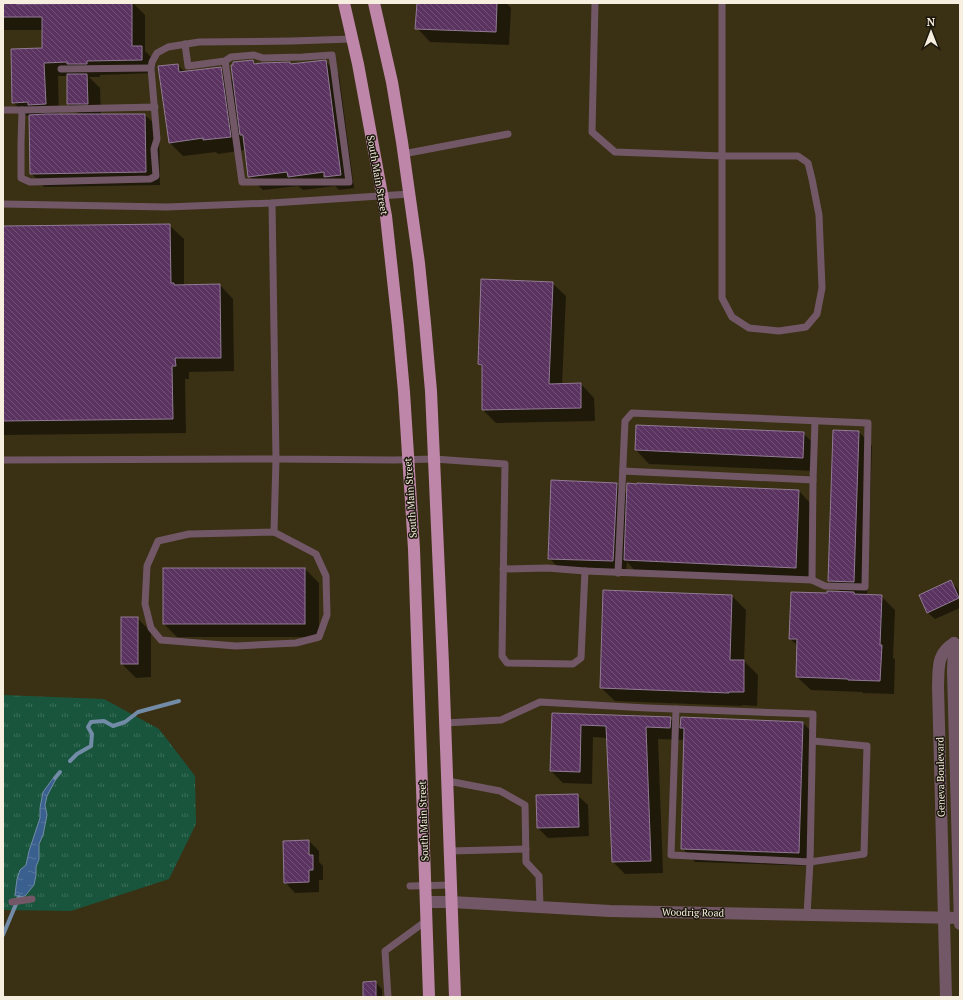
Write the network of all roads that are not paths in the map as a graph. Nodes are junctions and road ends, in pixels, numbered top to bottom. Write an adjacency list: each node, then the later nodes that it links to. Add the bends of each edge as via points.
1 (344, 3): 5 (highway, South Main Street)
2 (374, 3): 14 (highway, via 392,82)
3 (595, 3): 15 (lane, via 592,132 615,152)
4 (722, 3): 15 (lane)
5 (352, 39): 6 (lane); 17 (highway, South Main Street)
6 (185, 44): 7 (lane, via 188,66); 8 (lane, via 168,47 158,53)
7 (225, 61): 7 (lane, via 242,182 349,182 332,55 263,58 254,55 231,57)
8 (151, 68): 9 (lane); 10 (lane)
9 (61, 69)
10 (155, 107): 12 (lane); 12 (lane, via 158,139 154,149 156,176 150,179 30,182 21,178)
11 (3, 110): 12 (lane)
12 (22, 110)
13 (508, 134): 14 (lane)
14 (403, 154): 16 (highway)
15 (722, 156): 15 (lane, via 722,298 732,317 749,328 806,328 817,314 822,288 819,215 808,163 798,156)
16 (410, 194): 17 (lane); 22 (highway, via 425,324)
17 (382, 197): 18 (lane); 24 (highway, South Main Street, via 398,326)
18 (272, 203): 19 (lane, via 167,207); 21 (lane)
19 (3, 204)
20 (815, 421): 25 (lane, via 632,413 625,421); 26 (lane); 31 (lane, via 868,423 864,587 825,586)
21 (276, 459): 23 (lane); 24 (lane); 27 (lane)
22 (434, 459): 24 (lane); 28 (lane, via 505,464); 34 (highway)
23 (3, 460)
24 (408, 460): 42 (highway, South Main Street, via 414,550)
25 (623, 470): 26 (lane); 30 (lane)
26 (813, 480): 31 (lane)
27 (274, 532): 27 (lane, via 189,534 158,541 147,566 144,604 151,628 161,640 236,646 296,643 319,637 327,615 326,576 316,554)
28 (503, 569): 29 (lane, via 547,568); 29 (lane, via 502,656 508,663 573,664 581,658)
29 (585, 571): 30 (lane)
30 (618, 573): 31 (lane)
31 (812, 580)
32 (957, 643): 49 (street, Geneva Boulevard, via 945,650 940,657 938,686); 50 (street, via 954,671)
33 (676, 709): 34 (lane, via 540,702 501,720); 35 (lane, via 813,714); 39 (lane, via 671,855)
34 (445, 723): 36 (highway)
35 (813, 741): 39 (lane); 39 (lane, via 867,746 864,854)
36 (448, 781): 37 (lane, via 500,791 525,805); 38 (highway)
37 (526, 848): 38 (lane); 47 (lane, via 526,862 539,876)
38 (450, 851): 40 (highway)
39 (810, 862): 48 (lane)
40 (451, 885): 42 (lane); 46 (highway)
41 (410, 886): 42 (lane)
42 (425, 886): 45 (highway, South Main Street)
43 (32, 899): 44 (lane)
44 (12, 902)
45 (426, 902): 46 (street, Woodrig Road); 51 (highway, South Main Street)
46 (451, 902): 47 (street, Woodrig Road); 55 (highway)
47 (540, 907): 48 (street, Woodrig Road)
48 (808, 915): 49 (street, Woodrig Road)
49 (943, 918): 50 (street, Woodrig Road); 56 (street, Geneva Boulevard)
50 (960, 918): 52 (street)
51 (426, 921): 53 (lane, via 385,951); 54 (highway, South Main Street)
52 (960, 924)
53 (388, 997)
54 (429, 997)
55 (456, 997)
56 (946, 997)

